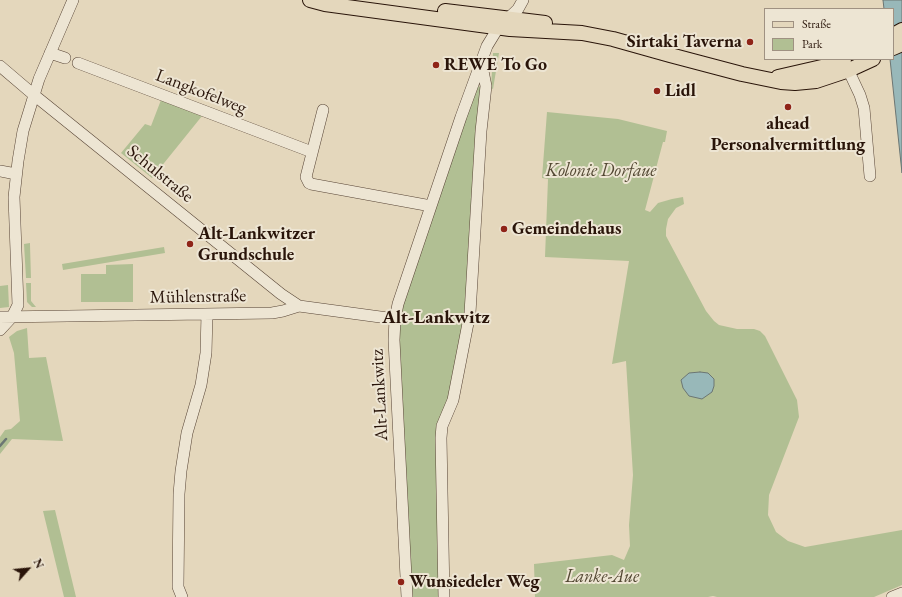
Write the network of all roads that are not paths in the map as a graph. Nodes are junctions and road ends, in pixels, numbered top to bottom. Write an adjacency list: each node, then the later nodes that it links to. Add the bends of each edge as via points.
1 (73, 0): 8 (street)
2 (310, 0): 6 (main road)
3 (360, 0): 5 (main road)
4 (523, 0): 5 (street, Alt-Lankwitz)
5 (509, 18): 6 (street, Alt-Lankwitz); 7 (main road, via 566,26)
6 (498, 28): 7 (main road); 11 (street, Alt-Lankwitz)
7 (582, 32): 13 (main road, via 781,82 816,81)
8 (50, 53): 9 (street); 15 (street)
9 (65, 58)
10 (871, 60): 13 (main road)
11 (481, 61): 21 (street, Alt-Lankwitz); 31 (street, via 486,86 470,313 453,400 442,426 441,438)
12 (78, 63): 17 (street, Langkofelweg)
13 (845, 63): 20 (street, via 864,108)
14 (0, 66): 15 (street, Schulstraße)
15 (34, 96): 19 (street, via 23,131); 22 (street, Schulstraße)
16 (323, 110): 17 (street)
17 (312, 152): 21 (street, via 306,177 311,184)
18 (0, 171): 19 (street)
19 (16, 174): 25 (street, via 14,212 18,305)
20 (870, 176)
21 (431, 206): 26 (street, Alt-Lankwitz)
22 (299, 306): 23 (street, Mühlenstraße, via 272,313); 26 (street, Mühlenstraße)
23 (208, 314): 25 (street, Mühlenstraße); 29 (street, via 202,385 187,433 181,471 178,587)
24 (0, 317): 25 (street, Mühlenstraße)
25 (12, 317): 27 (street)
26 (395, 319): 30 (street, Alt-Lankwitz)
27 (0, 330)
28 (902, 593): 32 (street)
29 (182, 597)
30 (407, 597)
31 (444, 597)
32 (892, 597)

